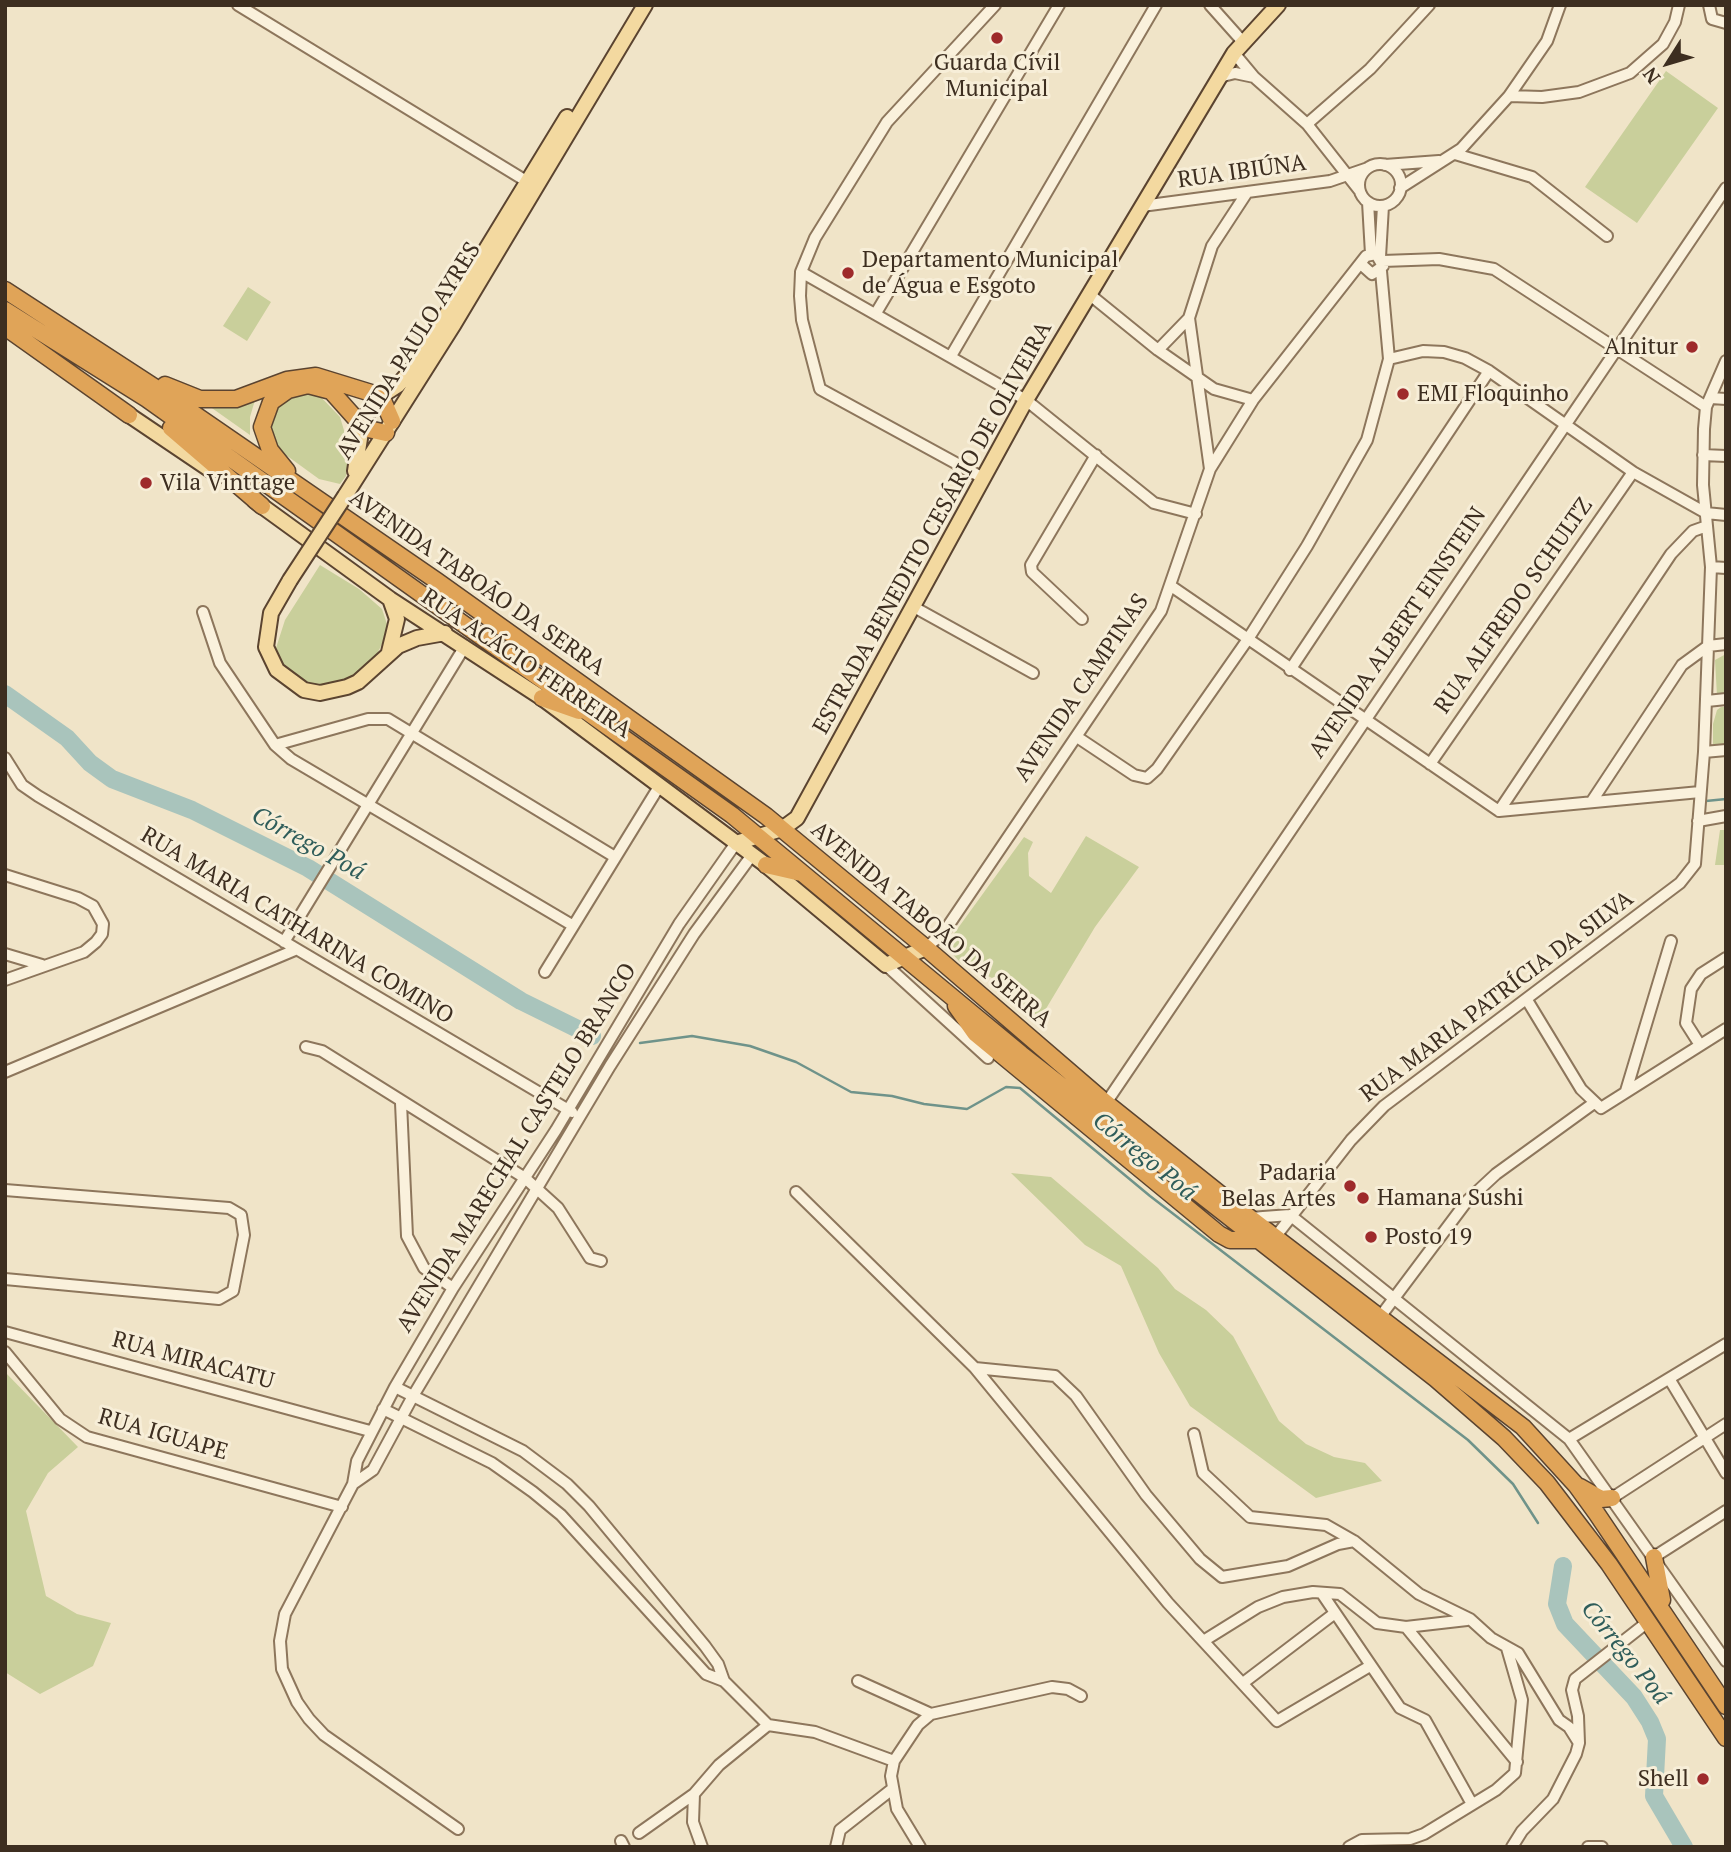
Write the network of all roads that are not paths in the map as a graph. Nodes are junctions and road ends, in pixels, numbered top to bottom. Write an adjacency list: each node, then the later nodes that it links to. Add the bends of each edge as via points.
1 (238, 5): 25 (street)
2 (633, 5): 18 (main road, AVENIDA PAULO AYRES)
3 (645, 5): 18 (main road, AVENIDA PAULO AYRES)
4 (995, 5): 36 (street, via 887,122 815,239)
5 (1059, 5): 40 (street)
6 (1156, 5): 45 (street)
7 (1210, 5): 14 (street)
8 (1278, 5): 14 (main road, ESTRADA BENEDITO CESÁRIO DE OLIVEIRA)
9 (1429, 5): 19 (street, via 1370,69)
10 (1560, 5): 17 (street, via 1547,41)
11 (1679, 5): 17 (street, via 1662,44 1630,73 1579,92)
12 (1709, 5): 13 (street, via 1712,19)
13 (1726, 23)
14 (1239, 47): 15 (main road, ESTRADA BENEDITO CESÁRIO DE OLIVEIRA); 16 (street)
15 (1219, 77): 16 (street, via 1235,73); 31 (main road, ESTRADA BENEDITO CESÁRIO DE OLIVEIRA)
16 (1254, 77): 19 (street)
17 (1509, 96): 20 (street)
18 (574, 114): 25 (main road, AVENIDA PAULO AYRES)
19 (1307, 124): 24 (street)
20 (1455, 154): 21 (street); 33 (street, via 1532,177)
21 (1441, 161): 22 (street); 26 (street)
22 (1385, 165): 23 (street); 26 (street, via 1397,174)
23 (1368, 168): 24 (street, RUA IBIÚNA); 28 (street)
24 (1347, 178): 28 (street); 29 (street, RUA IBIÚNA)
25 (531, 184): 51 (main road, AVENIDA PAULO AYRES, via 415,366); 60 (main road, AVENIDA PAULO AYRES)
26 (1400, 188): 32 (street)
27 (1726, 188): 43 (street, AVENIDA ALBERT EINSTEIN)
28 (1359, 190): 30 (street)
29 (1246, 194): 31 (street, RUA IBIÚNA); 41 (street, via 1212,246)
30 (1368, 202): 32 (street); 34 (street)
31 (1142, 206): 38 (main road, ESTRADA BENEDITO CESÁRIO DE OLIVEIRA)
32 (1383, 206): 34 (street)
33 (1607, 236)
34 (1379, 260): 35 (street, AVENIDA CAMPINAS); 35 (street, via 1367,273); 43 (street, via 1439,259 1494,269); 46 (street)
35 (1362, 264): 55 (street, AVENIDA CAMPINAS)
36 (801, 272): 40 (street); 66 (street, via 802,320 820,389)
37 (5, 290): 48 (highway, AVENIDA TABOÃO DA SERRA)
38 (1089, 294): 44 (street); 54 (main road, ESTRADA BENEDITO CESÁRIO DE OLIVEIRA)
39 (5, 310): 52 (highway, AVENIDA TABOÃO DA SERRA)
40 (876, 313): 45 (street)
41 (1189, 318): 44 (street); 50 (street)
42 (5, 327): 57 (highway)
43 (1619, 348): 56 (street); 58 (street, AVENIDA ALBERT EINSTEIN)
44 (1158, 350): 50 (street)
45 (951, 356): 54 (street)
46 (1389, 359): 49 (street, via 1423,351 1444,352); 84 (street, via 1377,412 1360,456)
47 (1726, 361): 56 (street, RUA MARIA PATRÍCIA DA SILVA)
48 (124, 368): 51 (highway, via 200,399 236,399 303,376 327,378); 67 (highway, AVENIDA TABOÃO DA SERRA)
49 (1489, 371): 58 (street); 89 (street)
50 (1197, 378): 55 (street, via 1225,394); 64 (street)
51 (381, 396): 59 (main road, AVENIDA PAULO AYRES); 60 (highway)
52 (147, 399): 69 (highway, via 173,429); 96 (highway, AVENIDA TABOÃO DA SERRA)
53 (1726, 399): 56 (street)
54 (1026, 400): 61 (street); 66 (main road, ESTRADA BENEDITO CESÁRIO DE OLIVEIRA)
55 (1253, 400): 64 (street, AVENIDA CAMPINAS)
56 (1709, 402): 62 (street, RUA MARIA PATRÍCIA DA SILVA)
57 (130, 415): 69 (main road, RUA ACÁCIO FERREIRA)
58 (1566, 424): 65 (street); 94 (street, AVENIDA ALBERT EINSTEIN)
59 (360, 425): 60 (highway, via 370,432); 67 (highway, via 339,396 321,386 298,386 271,402 263,419 264,439); 68 (main road, AVENIDA PAULO AYRES, via 359,457)
60 (389, 427): 68 (main road, AVENIDA PAULO AYRES)
61 (1096, 455): 71 (street, via 1154,503); 81 (street, via 1032,560 1032,572)
62 (1703, 455): 63 (street); 70 (street, RUA MARIA PATRÍCIA DA SILVA)
63 (1726, 456)
64 (1210, 469): 71 (street, AVENIDA CAMPINAS)
65 (1633, 472): 70 (street); 102 (street, RUA ALFREDO SCHULTZ)
66 (983, 478): 78 (main road, ESTRADA BENEDITO CESÁRIO DE OLIVEIRA)
67 (305, 491): 110 (highway, AVENIDA TABOÃO DA SERRA)
68 (348, 491): 88 (main road, bridge, via 271,613 266,638 272,663 289,682 312,692 336,690 358,682)
69 (262, 506): 77 (main road, RUA ACÁCIO FERREIRA)
70 (1706, 513): 72 (street); 73 (street, RUA MARIA PATRÍCIA DA SILVA)
71 (1196, 514): 76 (street, AVENIDA CAMPINAS)
72 (1726, 514)
73 (1707, 526): 74 (street, RUA MARIA PATRÍCIA DA SILVA); 107 (street, via 1693,531 1671,554)
74 (1711, 567): 75 (street); 87 (street, RUA MARIA PATRÍCIA DA SILVA)
75 (1726, 568)
76 (1171, 586): 84 (street); 97 (street, AVENIDA CAMPINAS, via 1161,611)
77 (390, 599): 80 (main road, RUA ACÁCIO FERREIRA); 82 (main road)
78 (912, 606): 90 (street); 110 (main road, ESTRADA BENEDITO CESÁRIO DE OLIVEIRA)
79 (203, 612): 98 (street, via 220,663)
80 (417, 616): 82 (main road); 83 (main road, RUA ACÁCIO FERREIRA)
81 (1082, 619)
82 (396, 630): 88 (main road)
83 (445, 633): 86 (main road, RUA ACÁCIO FERREIRA); 88 (main road, via 417,638)
84 (1248, 639): 89 (street); 97 (street, via 1147,778 1134,775)
85 (1726, 644): 87 (street)
86 (465, 646): 91 (main road, RUA ACÁCIO FERREIRA); 95 (street)
87 (1708, 646): 93 (street, RUA MARIA PATRÍCIA DA SILVA); 105 (street, via 1682,666)
88 (389, 652)
89 (1290, 670): 94 (street)
90 (1033, 673)
91 (542, 698): 96 (highway); 103 (main road, RUA ACÁCIO FERREIRA)
92 (1726, 699): 93 (street)
93 (1707, 701): 100 (street, RUA MARIA PATRÍCIA DA SILVA)
94 (1365, 717): 102 (street); 144 (street, AVENIDA ALBERT EINSTEIN)
95 (410, 734): 98 (street, via 388,719 368,719); 106 (street); 114 (street)
96 (622, 734): 111 (highway, AVENIDA TABOÃO DA SERRA)
97 (1077, 737): 123 (street, AVENIDA CAMPINAS, via 944,932)
98 (275, 745): 106 (street)
99 (1726, 750): 100 (street)
100 (1704, 752): 104 (street, RUA MARIA PATRÍCIA DA SILVA)
101 (5, 758): 122 (street, RUA MARIA CATHARINA COMINO, via 22,785 37,796)
102 (1430, 764): 107 (street)
103 (660, 785): 112 (main road, RUA ACÁCIO FERREIRA); 114 (street)
104 (1700, 792): 105 (street); 109 (street, RUA MARIA PATRÍCIA DA SILVA)
105 (1592, 801): 107 (street)
106 (369, 804): 119 (street); 122 (street)
107 (1499, 811)
108 (1726, 816): 109 (street)
109 (1698, 821): 134 (street, RUA MARIA PATRÍCIA DA SILVA, via 1698,856 1688,875)
110 (789, 825): 111 (main road); 123 (highway, AVENIDA TABOÃO DA SERRA, via 797,841)
111 (760, 837): 112 (main road); 117 (highway, AVENIDA TABOÃO DA SERRA)
112 (736, 843): 113 (main road, RUA ACÁCIO FERREIRA); 118 (street, AVENIDA MARECHAL CASTELO BRANCO)
113 (752, 855): 115 (main road, RUA ACÁCIO FERREIRA); 120 (street, AVENIDA MARECHAL CASTELO BRANCO)
114 (615, 857): 119 (street)
115 (766, 865): 117 (highway); 129 (main road, RUA ACÁCIO FERREIRA)
116 (5, 875): 128 (street, via 78,898 93,906 103,923 96,942 71,957)
117 (808, 875): 126 (highway, AVENIDA TABOÃO DA SERRA)
118 (679, 924): 120 (street); 132 (street, AVENIDA MARECHAL CASTELO BRANCO)
119 (572, 925): 130 (street)
120 (694, 934): 133 (street, AVENIDA MARECHAL CASTELO BRANCO)
121 (1671, 941): 142 (street)
122 (284, 942): 124 (street, RUA MARIA CATHARINA COMINO)
123 (926, 948): 126 (main road); 144 (highway, AVENIDA TABOÃO DA SERRA)
124 (295, 950): 141 (street); 146 (street, RUA MARIA CATHARINA COMINO)
125 (5, 954): 128 (street)
126 (906, 957): 129 (main road); 155 (highway, AVENIDA TABOÃO DA SERRA, via 1052,1080)
127 (1726, 958): 136 (street, via 1700,974 1691,989 1686,1023)
128 (42, 965): 131 (street)
129 (886, 965): 139 (street, RUA ACÁCIO FERREIRA)
130 (545, 972)
131 (5, 980)
132 (639, 993): 133 (street); 138 (street, AVENIDA MARECHAL CASTELO BRANCO)
133 (652, 1000): 140 (street, AVENIDA MARECHAL CASTELO BRANCO)
134 (1527, 1000): 145 (street); 152 (street, RUA MARIA PATRÍCIA DA SILVA, via 1384,1106 1356,1133)
135 (1726, 1029): 136 (street)
136 (1700, 1045): 142 (street)
137 (306, 1047): 143 (street, via 322,1051)
138 (600, 1058): 140 (street); 146 (street, AVENIDA MARECHAL CASTELO BRANCO)
139 (988, 1058)
140 (610, 1066): 147 (street, AVENIDA MARECHAL CASTELO BRANCO)
141 (5, 1072)
142 (1626, 1091): 145 (street, via 1601,1108)
143 (401, 1103): 148 (street); 158 (street, via 407,1236 424,1268)
144 (1106, 1103): 153 (highway, AVENIDA TABOÃO DA SERRA)
145 (1594, 1103): 159 (street, via 1496,1174 1467,1201)
146 (568, 1109): 147 (street, RUA MARIA CATHARINA COMINO); 148 (street, AVENIDA MARECHAL CASTELO BRANCO)
147 (580, 1117): 149 (street, AVENIDA MARECHAL CASTELO BRANCO)
148 (526, 1178): 149 (street); 158 (street, AVENIDA MARECHAL CASTELO BRANCO)
149 (537, 1188): 156 (street, via 568,1220 583,1250 594,1261); 167 (street, AVENIDA MARECHAL CASTELO BRANCO)
150 (5, 1190): 157 (street, via 229,1208 241,1215 244,1234 233,1291 219,1299)
151 (796, 1192): 164 (street)
152 (1290, 1216): 153 (street); 154 (street, RUA MARIA PATRÍCIA DA SILVA); 159 (street)
153 (1250, 1218): 154 (highway, AVENIDA TABOÃO DA SERRA)
154 (1276, 1236): 155 (highway); 160 (highway, AVENIDA TABOÃO DA SERRA)
155 (1259, 1241): 160 (highway, AVENIDA TABOÃO DA SERRA)
156 (601, 1261)
157 (5, 1279)
158 (453, 1288): 166 (street, AVENIDA MARECHAL CASTELO BRANCO)
159 (1394, 1297): 160 (street); 173 (street)
160 (1376, 1322): 177 (highway, AVENIDA TABOÃO DA SERRA, via 1523,1427); 187 (highway, AVENIDA TABOÃO DA SERRA, via 1547,1483)
161 (5, 1332): 171 (street, RUA MIRACATU)
162 (1726, 1344): 165 (street)
163 (5, 1352): 179 (street, RUA IGUAPE, via 60,1419 87,1437)
164 (975, 1368): 181 (street, via 1055,1376 1076,1396 1146,1495 1200,1559 1222,1577 1288,1566); 189 (street, via 1168,1602)
165 (1670, 1380): 173 (street); 174 (street)
166 (395, 1387): 167 (street); 168 (street, AVENIDA MARECHAL CASTELO BRANCO)
167 (413, 1396): 169 (street, AVENIDA MARECHAL CASTELO BRANCO); 193 (street, via 523,1451 567,1484 705,1646)
168 (383, 1409): 169 (street); 171 (street, AVENIDA MARECHAL CASTELO BRANCO)
169 (401, 1418): 176 (street, AVENIDA MARECHAL CASTELO BRANCO, via 373,1470); 193 (street, via 492,1463 533,1492 561,1515 706,1674)
170 (1726, 1424): 174 (street)
171 (370, 1431): 176 (street, AVENIDA MARECHAL CASTELO BRANCO, via 353,1471)
172 (1195, 1434): 181 (street, via 1203,1473 1250,1517 1326,1525)
173 (1569, 1438): 178 (street)
174 (1703, 1438): 175 (street); 178 (street)
175 (1726, 1473)
176 (354, 1484): 179 (street, AVENIDA MARECHAL CASTELO BRANCO)
177 (1576, 1485): 178 (highway, via 1601,1499); 184 (highway, AVENIDA TABOÃO DA SERRA)
178 (1612, 1498): 182 (street)
179 (342, 1507): 207 (street, AVENIDA MARECHAL CASTELO BRANCO, via 285,1614 280,1641 282,1669 297,1702 324,1735)
180 (1726, 1511): 182 (street)
181 (1354, 1541): 186 (street, via 1419,1594)
182 (1654, 1557): 184 (highway); 191 (street)
183 (1323, 1595): 185 (street); 188 (street, via 1340,1594 1377,1623); 189 (street, via 1313,1592 1273,1601)
184 (1665, 1612): 197 (highway, AVENIDA TABOÃO DA SERRA)
185 (1335, 1613): 192 (street); 195 (street)
186 (1469, 1619): 188 (street); 190 (street)
187 (1649, 1622): 200 (highway, AVENIDA TABOÃO DA SERRA); 201 (street, via 1572,1684)
188 (1406, 1627): 203 (street)
189 (1205, 1640): 195 (street)
190 (1507, 1648): 201 (street, via 1523,1659 1559,1720); 203 (street, via 1522,1700)
191 (1726, 1661)
192 (1370, 1666): 195 (street, via 1277,1721); 206 (street, via 1400,1708 1425,1720)
193 (724, 1681): 199 (street)
194 (858, 1681): 198 (street)
195 (1243, 1683)
196 (1081, 1696): 198 (street, via 1052,1687)
197 (1726, 1706)
198 (931, 1714): 202 (street, via 907,1738)
199 (768, 1725): 202 (street, via 815,1732); 205 (street, via 719,1765)
200 (1726, 1738)
201 (1579, 1743): 213 (street, via 1553,1799)
202 (894, 1761): 204 (street)
203 (1517, 1762): 206 (street, via 1510,1779)
204 (891, 1790): 210 (street, via 841,1830); 211 (street)
205 (694, 1794): 208 (street); 209 (street, via 693,1822)
206 (1472, 1804): 212 (street, via 1416,1838 1362,1840)
207 (458, 1829)
208 (639, 1833)
209 (702, 1847)
210 (836, 1847)
211 (920, 1847)
212 (1349, 1847)
213 (1512, 1847)
214 (1588, 1847): 215 (street)
215 (1602, 1847)

